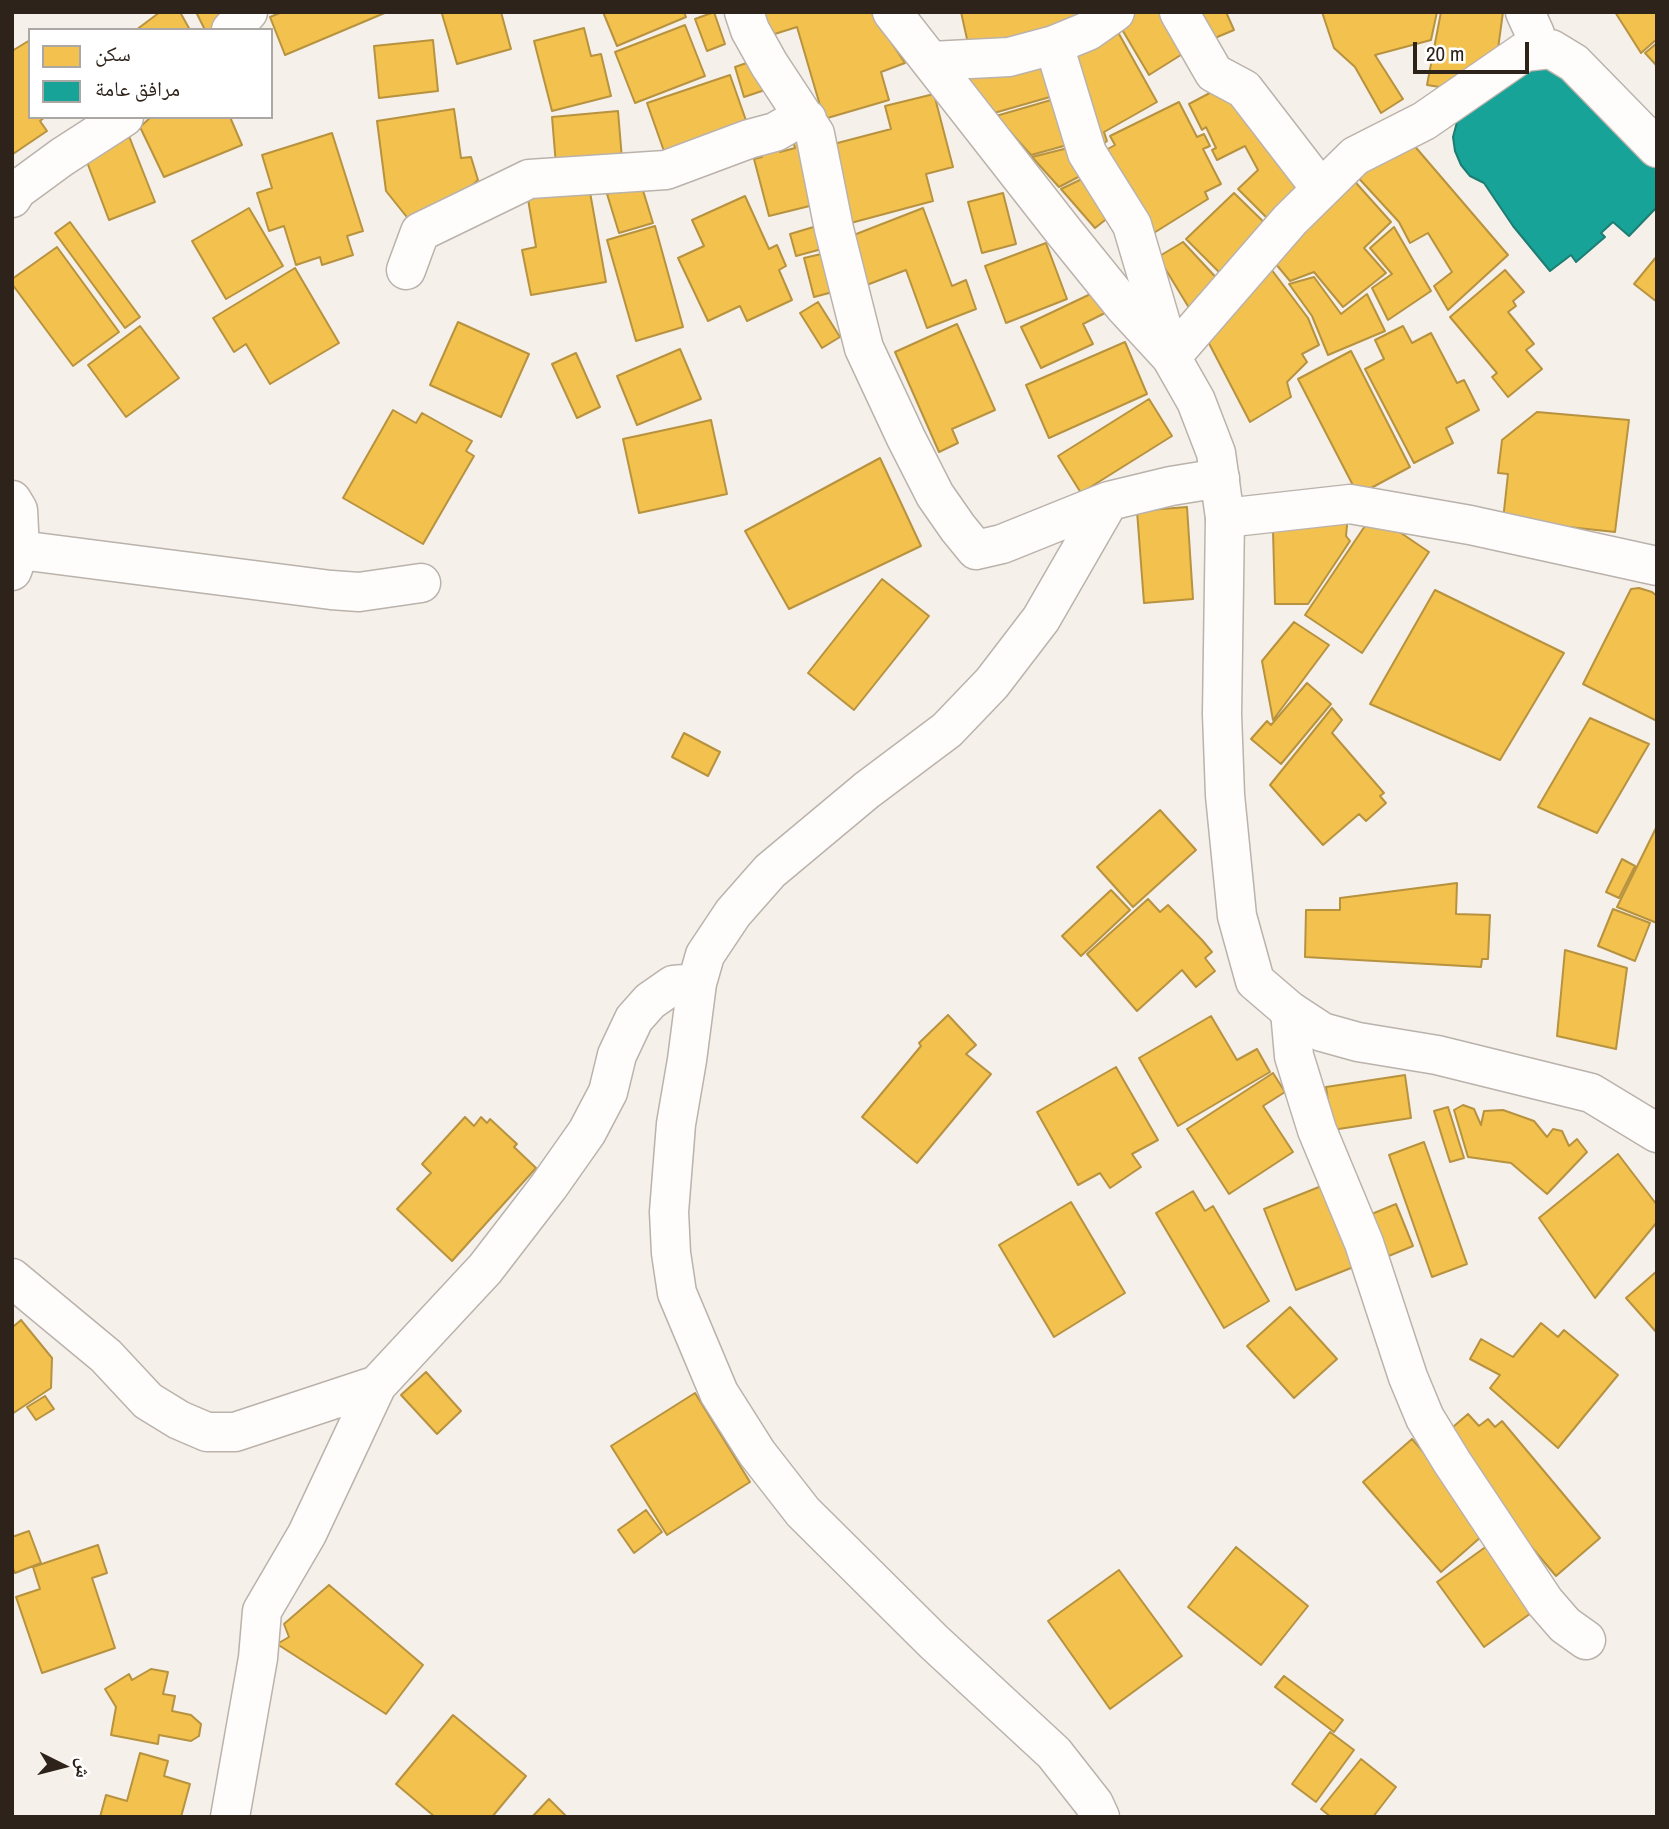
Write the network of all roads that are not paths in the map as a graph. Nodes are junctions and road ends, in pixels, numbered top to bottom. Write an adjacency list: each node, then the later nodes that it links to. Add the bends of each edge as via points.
1 (248, 12): 7 (street)
2 (744, 12): 12 (street, via 769,64)
3 (1115, 12): 8 (street, via 1088,31)
4 (1180, 12): 14 (street, via 1214,74 1244,89)
5 (1525, 12): 9 (street)
6 (894, 13): 10 (street)
7 (233, 28)
8 (1054, 45): 10 (street, via 1009,57); 17 (street, via 1087,153 1132,225)
9 (1536, 50): 13 (street, via 1551,49 1574,63); 14 (street, via 1524,52 1424,121 1355,156)
10 (931, 61): 17 (street, via 1124,306)
11 (121, 119): 15 (street, via 62,157)
12 (807, 119): 16 (street, via 666,170 529,179 420,232); 20 (street, via 815,134 864,348 929,483 958,528 976,550)
13 (1657, 148)
14 (1321, 189): 17 (street)
15 (12, 198)
16 (406, 270)
17 (1171, 357): 18 (street, via 1196,401 1216,453)
18 (1220, 478): 20 (street); 21 (street)
19 (12, 500): 22 (street, via 18,510)
20 (1109, 501): 25 (street, via 1041,619 992,682 947,730 770,871 712,944)
21 (1225, 518): 23 (street, via 1350,504); 26 (street, via 1223,741 1237,916 1255,981)
22 (16, 560): 24 (street, via 359,592)
23 (1657, 566)
24 (421, 583)
25 (697, 983): 29 (street, via 673,985 634,1019 617,1055 608,1092 550,1186 485,1269); 32 (street, via 676,1124 669,1212 671,1253 677,1293 719,1393 757,1453 803,1512 1054,1753)
26 (1290, 1011): 27 (street, via 1334,1036 1437,1055 1591,1093); 30 (street, via 1294,1056 1317,1130 1364,1243 1425,1418 1545,1602)
27 (1657, 1133)
28 (12, 1278): 29 (street, via 106,1356 148,1401 207,1432 235,1432)
29 (377, 1385): 31 (street, via 307,1534 262,1611)
30 (1586, 1640)
31 (230, 1817)
32 (1100, 1817)

